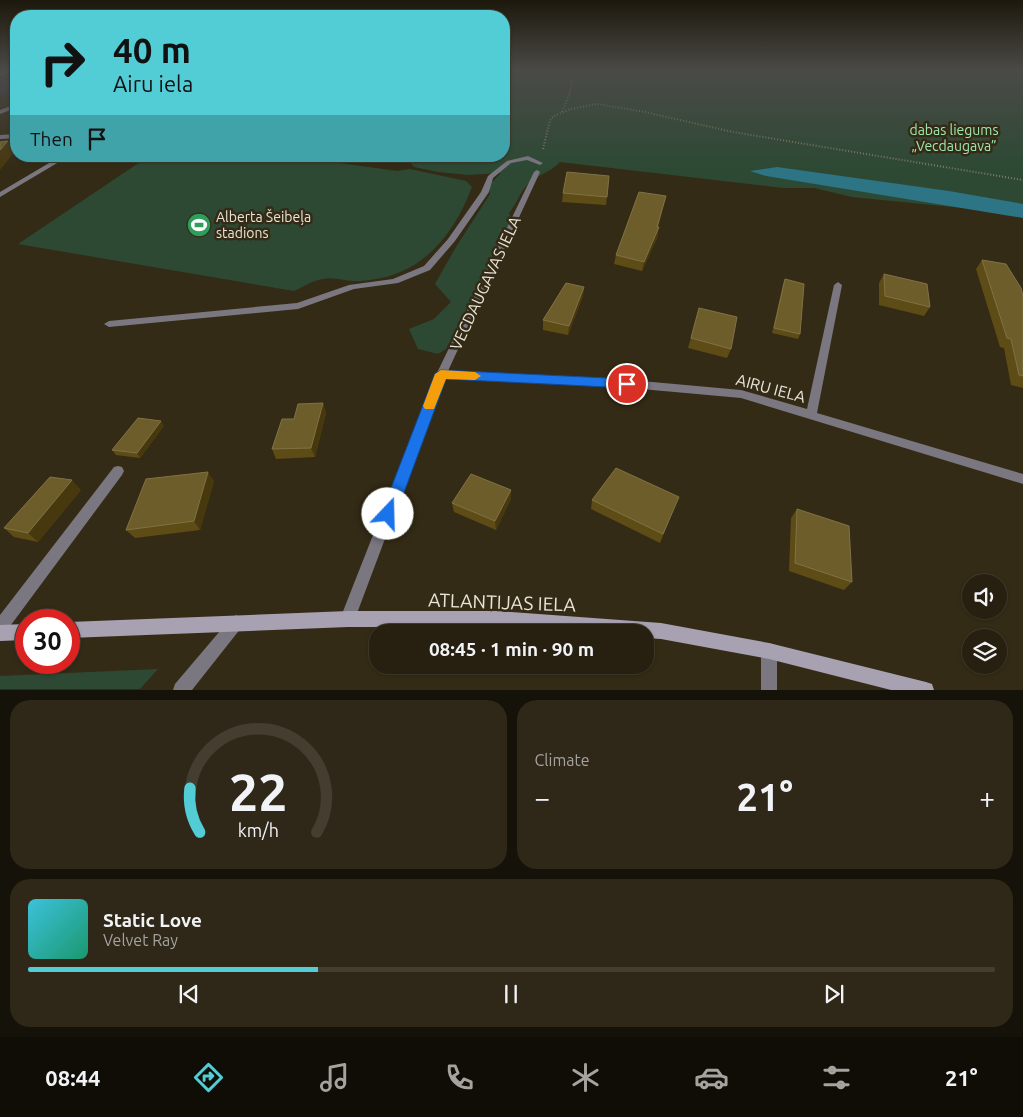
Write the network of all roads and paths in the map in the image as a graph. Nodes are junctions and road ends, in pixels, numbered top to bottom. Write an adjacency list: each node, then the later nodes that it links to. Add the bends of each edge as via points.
1 (569, 103): 2 (path)
2 (562, 113): 6 (path, via 550,120); 7 (path, via 597,104 616,106 733,132)
3 (56, 162): 8 (street)
4 (509, 162): 10 (street, via 490,176 485,192 426,268 395,281 352,287 298,306)
5 (510, 162): 6 (street, via 528,158)
6 (538, 168): 11 (street, VECDAUGAVAS IELA)
7 (1023, 180)
8 (0, 194)
9 (838, 285): 12 (street)
10 (109, 324)
11 (441, 374): 12 (street, AIRU IELA, via 608,382 741,394); 15 (street, VECDAUGAVAS IELA)
12 (811, 415): 14 (street, AIRU IELA)
13 (118, 471): 17 (street)
14 (1023, 479)
15 (348, 618): 16 (main road, ATLANTIJAS IELA); 21 (main road, ATLANTIJAS IELA, via 498,619 661,631)
16 (236, 622): 18 (main road, ATLANTIJAS IELA); 22 (street)
17 (0, 628)
18 (80, 629)
19 (15, 632): 20 (main road)
20 (0, 633)
21 (769, 651): 23 (street); 24 (main road, ATLANTIJAS IELA)
22 (181, 690)
23 (769, 690)
24 (926, 690)

